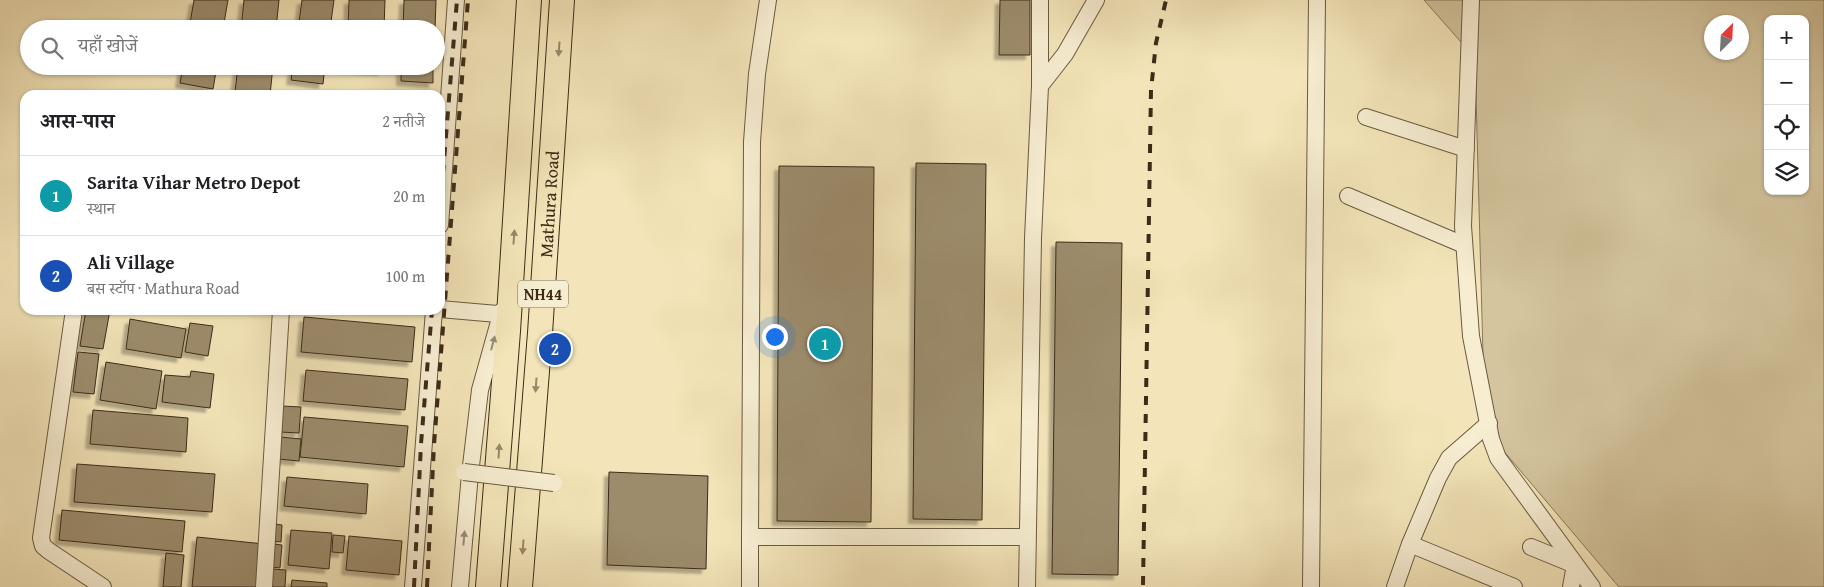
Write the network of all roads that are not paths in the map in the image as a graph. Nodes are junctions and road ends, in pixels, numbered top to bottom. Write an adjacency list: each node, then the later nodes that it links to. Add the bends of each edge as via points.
1 (456, 0): 12 (street)
2 (529, 0): 16 (highway, Mathura Road / NH44, one-way to 2, via 512,274)
3 (562, 0): 33 (highway, Mathura Road / NH44, one-way to 33)
4 (768, 0): 23 (street, via 757,74 752,142)
5 (1040, 0): 9 (street)
6 (1096, 0): 9 (street, via 1065,54)
7 (1317, 0): 36 (street)
8 (1471, 0): 11 (street)
9 (1040, 86): 24 (street, via 1033,238)
10 (1366, 117): 11 (street)
11 (1466, 149): 14 (street)
12 (445, 155)
13 (1348, 196): 14 (street)
14 (1464, 245): 20 (street, via 1471,336)
15 (445, 308): 16 (street)
16 (505, 314): 31 (street, one-way to 16, via 480,390); 32 (highway, Mathura Road / NH44, one-way to 16)
17 (73, 315): 28 (street, via 41,538 49,551)
18 (281, 315): 29 (street)
19 (434, 315): 30 (street)
20 (1489, 423): 25 (street, via 1449,458); 27 (street, via 1498,458)
21 (464, 472): 22 (street, bridge)
22 (554, 483)
23 (750, 537): 24 (street); 34 (street)
24 (1027, 537): 35 (street)
25 (1410, 544): 37 (street); 38 (street)
26 (1531, 548): 27 (street)
27 (1575, 565): 39 (street); 40 (street)
28 (103, 587)
29 (264, 587)
30 (413, 587)
31 (460, 587)
32 (488, 587)
33 (520, 587)
34 (750, 587)
35 (1027, 587)
36 (1311, 587)
37 (1395, 587)
38 (1514, 587)
39 (1571, 587)
40 (1592, 587)

